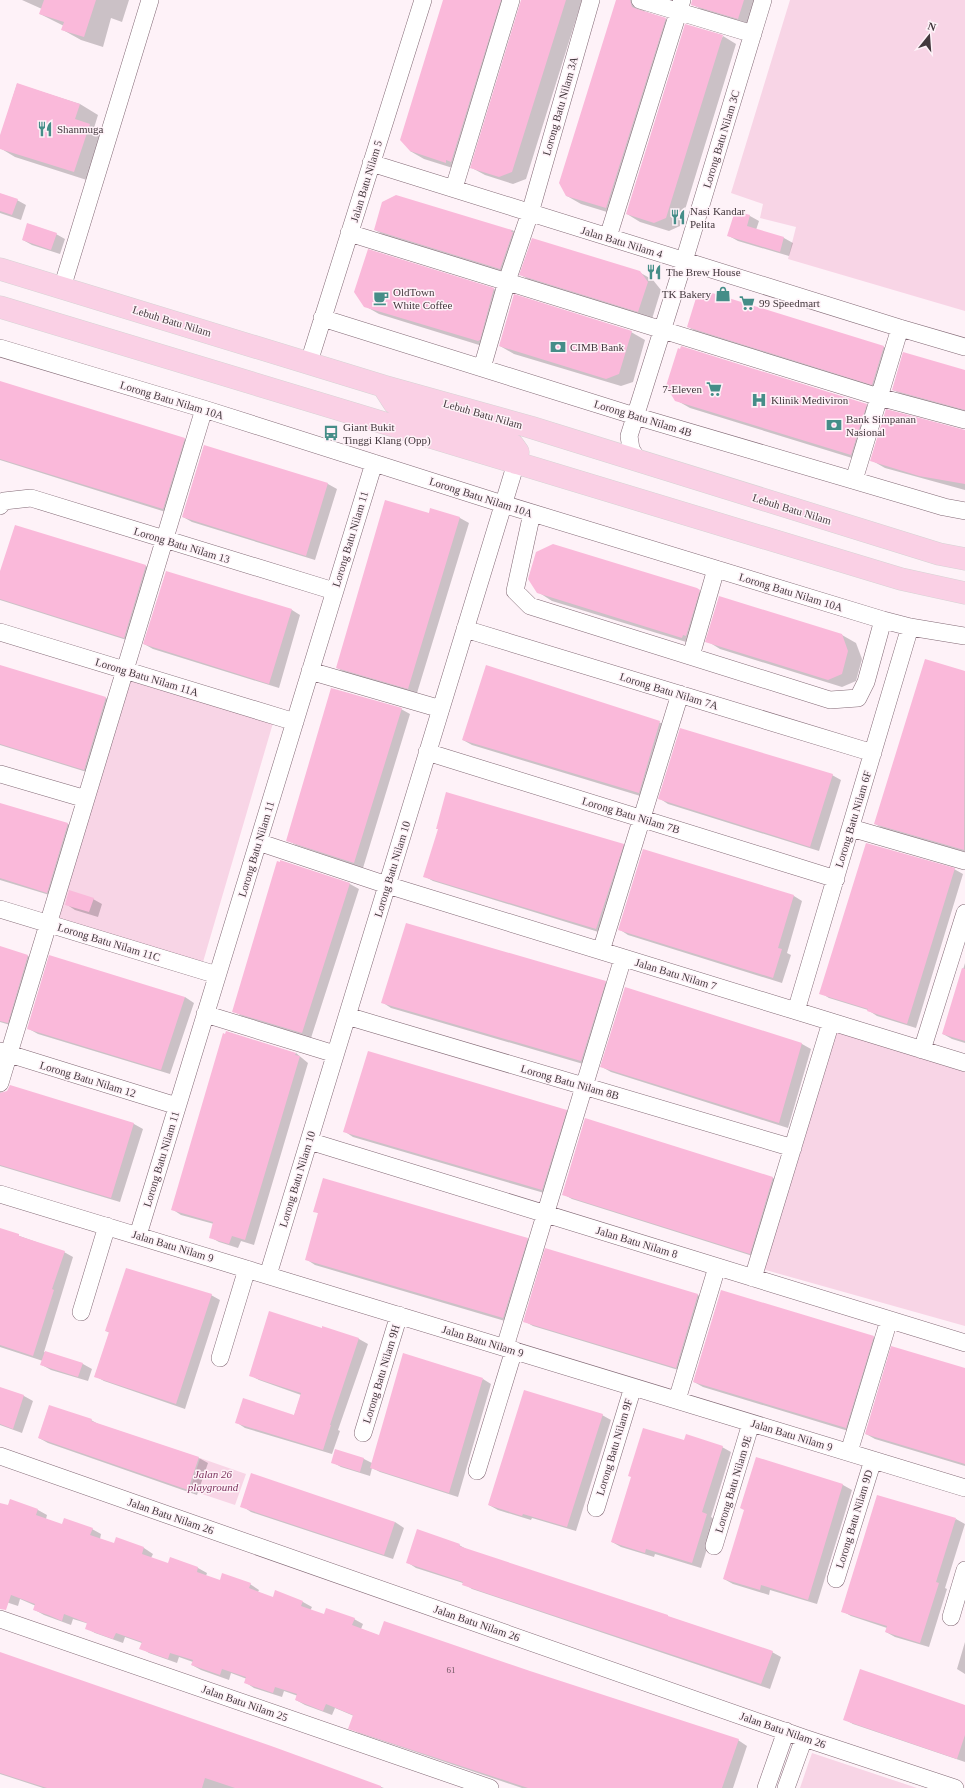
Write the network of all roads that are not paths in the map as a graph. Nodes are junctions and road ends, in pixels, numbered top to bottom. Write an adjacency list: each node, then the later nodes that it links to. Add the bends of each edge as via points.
1 (150, 0): 17 (street)
2 (423, 0): 9 (street, Jalan Batu Nilam 5)
3 (511, 0): 10 (street)
4 (591, 0): 11 (street, Lorong Batu Nilam 3A)
5 (640, 0): 7 (street)
6 (763, 0): 8 (street, Lorong Batu Nilam 3C)
7 (680, 6): 8 (street); 13 (street)
8 (752, 34): 14 (street, Lorong Batu Nilam 3C)
9 (371, 163): 10 (street, Jalan Batu Nilam 4); 12 (street, Jalan Batu Nilam 5)
10 (454, 188): 11 (street, Jalan Batu Nilam 4)
11 (530, 213): 13 (street, Jalan Batu Nilam 4); 16 (street, Lorong Batu Nilam 3A)
12 (349, 233): 16 (street); 19 (street, Jalan Batu Nilam 5)
13 (608, 237): 14 (street, Jalan Batu Nilam 4)
14 (684, 261): 20 (street, Jalan Batu Nilam 4); 21 (street, Lorong Batu Nilam 3C)
15 (0, 269): 17 (main road, Lebuh Batu Nilam)
16 (507, 281): 21 (street); 25 (street, Lorong Batu Nilam 3A)
17 (62, 288): 24 (main road, Lebuh Batu Nilam)
18 (0, 307): 33 (main road)
19 (322, 318): 24 (street, Jalan Batu Nilam 5); 25 (street, Lorong Batu Nilam 4B)
20 (900, 328): 22 (street, Jalan Batu Nilam 4); 27 (street)
21 (663, 330): 27 (street); 29 (street, Lorong Batu Nilam 3C)
22 (965, 347)
23 (0, 348): 28 (street, Lorong Batu Nilam 10A)
24 (309, 362): 26 (main road, Lebuh Batu Nilam)
25 (482, 368): 29 (street, Lorong Batu Nilam 4B)
26 (383, 386): 32 (main road, Lebuh Batu Nilam, via 530,427); 33 (main road, via 394,403 415,414 513,445 518,452)
27 (879, 397): 30 (street); 34 (street)
28 (204, 409): 31 (street, Lorong Batu Nilam 10A); 39 (street)
29 (635, 416): 32 (street, Lorong Batu Nilam 3C, via 629,436 631,449); 34 (street, Lorong Batu Nilam 4B)
30 (965, 420)
31 (374, 462): 35 (street, Lorong Batu Nilam 10A); 42 (street, Lorong Batu Nilam 11)
32 (640, 462): 40 (main road, Lebuh Batu Nilam, via 939,554)
33 (516, 463): 35 (street, Lorong Batu Nilam 10); 43 (main road, via 901,580)
34 (854, 480): 37 (street, Lorong Batu Nilam 4B, via 944,507)
35 (503, 504): 38 (street, Lorong Batu Nilam 10A); 46 (street, Lorong Batu Nilam 10)
36 (0, 506): 39 (street, Lorong Batu Nilam 13, via 4,501 31,498)
37 (965, 510)
38 (532, 513): 41 (street, Lorong Batu Nilam 10A); 49 (street, via 515,591 530,606)
39 (165, 540): 42 (street, Lorong Batu Nilam 13); 50 (street)
40 (965, 559)
41 (716, 569): 44 (street, Lorong Batu Nilam 10A); 49 (street)
42 (334, 591): 51 (street, Lorong Batu Nilam 11)
43 (965, 593)
44 (882, 620): 45 (street, Lorong Batu Nilam 10A); 49 (street, via 866,682 858,698 830,700)
45 (910, 627): 48 (street, Lorong Batu Nilam 10A); 56 (street, Lorong Batu Nilam 6F)
46 (465, 629): 52 (street, Lorong Batu Nilam 7A); 53 (street, Lorong Batu Nilam 10)
47 (0, 632): 50 (street, Lorong Batu Nilam 11A)
48 (965, 636)
49 (691, 656)
50 (125, 670): 54 (street, Lorong Batu Nilam 11A); 58 (street)
51 (310, 671): 53 (street); 54 (street, Lorong Batu Nilam 11)
52 (680, 694): 56 (street, Lorong Batu Nilam 7A); 59 (street)
53 (440, 709): 55 (street, Lorong Batu Nilam 10)
54 (294, 722): 61 (street, Lorong Batu Nilam 11)
55 (427, 752): 59 (street, Lorong Batu Nilam 7B); 64 (street, Lorong Batu Nilam 10)
56 (873, 753): 60 (street, Lorong Batu Nilam 6F)
57 (0, 774): 58 (street)
58 (86, 799): 67 (street)
59 (642, 818): 63 (street, Lorong Batu Nilam 7B); 68 (street)
60 (851, 828): 62 (street); 63 (street, Lorong Batu Nilam 6F)
61 (258, 842): 64 (street, Jalan Batu Nilam 7); 70 (street, Lorong Batu Nilam 11)
62 (965, 861)
63 (836, 879): 71 (street, Lorong Batu Nilam 6F)
64 (387, 884): 68 (street, Jalan Batu Nilam 7); 73 (street, Lorong Batu Nilam 10)
65 (0, 909): 67 (street, Lorong Batu Nilam 11C)
66 (965, 913): 75 (street)
67 (48, 924): 70 (street, Lorong Batu Nilam 11C); 76 (street)
68 (601, 951): 69 (street, Jalan Batu Nilam 7)
69 (623, 958): 71 (street, Jalan Batu Nilam 7); 80 (street)
70 (217, 975): 72 (street, Lorong Batu Nilam 11)
71 (796, 1011): 74 (street, Jalan Batu Nilam 7)
72 (205, 1014): 77 (street); 81 (street, Lorong Batu Nilam 11)
73 (347, 1016): 77 (street, Lorong Batu Nilam 10); 80 (street, Lorong Batu Nilam 8B)
74 (831, 1022): 75 (street, Jalan Batu Nilam 7); 83 (street)
75 (922, 1050): 78 (street, Jalan Batu Nilam 7)
76 (4, 1052): 79 (street); 81 (street, Lorong Batu Nilam 12)
77 (335, 1054): 82 (street, Lorong Batu Nilam 10)
78 (965, 1063)
79 (0, 1083)
80 (584, 1086): 83 (street, Lorong Batu Nilam 8B); 85 (street)
81 (177, 1106): 87 (street, Lorong Batu Nilam 11)
82 (309, 1141): 85 (street, Jalan Batu Nilam 8); 90 (street, Lorong Batu Nilam 10)
83 (793, 1148): 91 (street)
84 (0, 1194): 86 (street, Jalan Batu Nilam 9)
85 (545, 1214): 88 (street, Jalan Batu Nilam 8); 96 (street)
86 (107, 1226): 87 (street, Jalan Batu Nilam 9); 92 (street)
87 (138, 1236): 89 (street, Jalan Batu Nilam 9)
88 (717, 1267): 91 (street, Jalan Batu Nilam 8); 99 (street)
89 (247, 1269): 90 (street, Jalan Batu Nilam 9); 97 (street)
90 (268, 1275): 93 (street, Jalan Batu Nilam 9)
91 (754, 1278): 94 (street, Jalan Batu Nilam 8)
92 (81, 1312)
93 (399, 1315): 96 (street, Jalan Batu Nilam 9); 101 (street, Lorong Batu Nilam 9H)
94 (889, 1320): 95 (street, Jalan Batu Nilam 8); 102 (street)
95 (965, 1343)
96 (509, 1349): 98 (street, Jalan Batu Nilam 9); 105 (street)
97 (220, 1358)
98 (633, 1387): 99 (street, Jalan Batu Nilam 9); 107 (street, Lorong Batu Nilam 9F)
99 (676, 1400): 100 (street, Jalan Batu Nilam 9)
100 (752, 1423): 102 (street, Jalan Batu Nilam 9); 108 (street, Lorong Batu Nilam 9E)
101 (363, 1433)
102 (849, 1452): 104 (street, Jalan Batu Nilam 9)
103 (0, 1456): 113 (street, Jalan Batu Nilam 26)
104 (873, 1460): 106 (street, Jalan Batu Nilam 9); 110 (street, Lorong Batu Nilam 9D)
105 (477, 1471)
106 (965, 1488)
107 (596, 1508)
108 (714, 1546)
109 (965, 1570): 111 (street)
110 (836, 1579)
111 (951, 1617)
112 (0, 1619): 115 (street, Jalan Batu Nilam 25)
113 (786, 1731): 114 (street, Jalan Batu Nilam 26); 116 (street)
114 (804, 1738): 117 (street); 118 (street, Jalan Batu Nilam 26)
115 (490, 1788)
116 (766, 1788)
117 (786, 1788)
118 (955, 1788)

